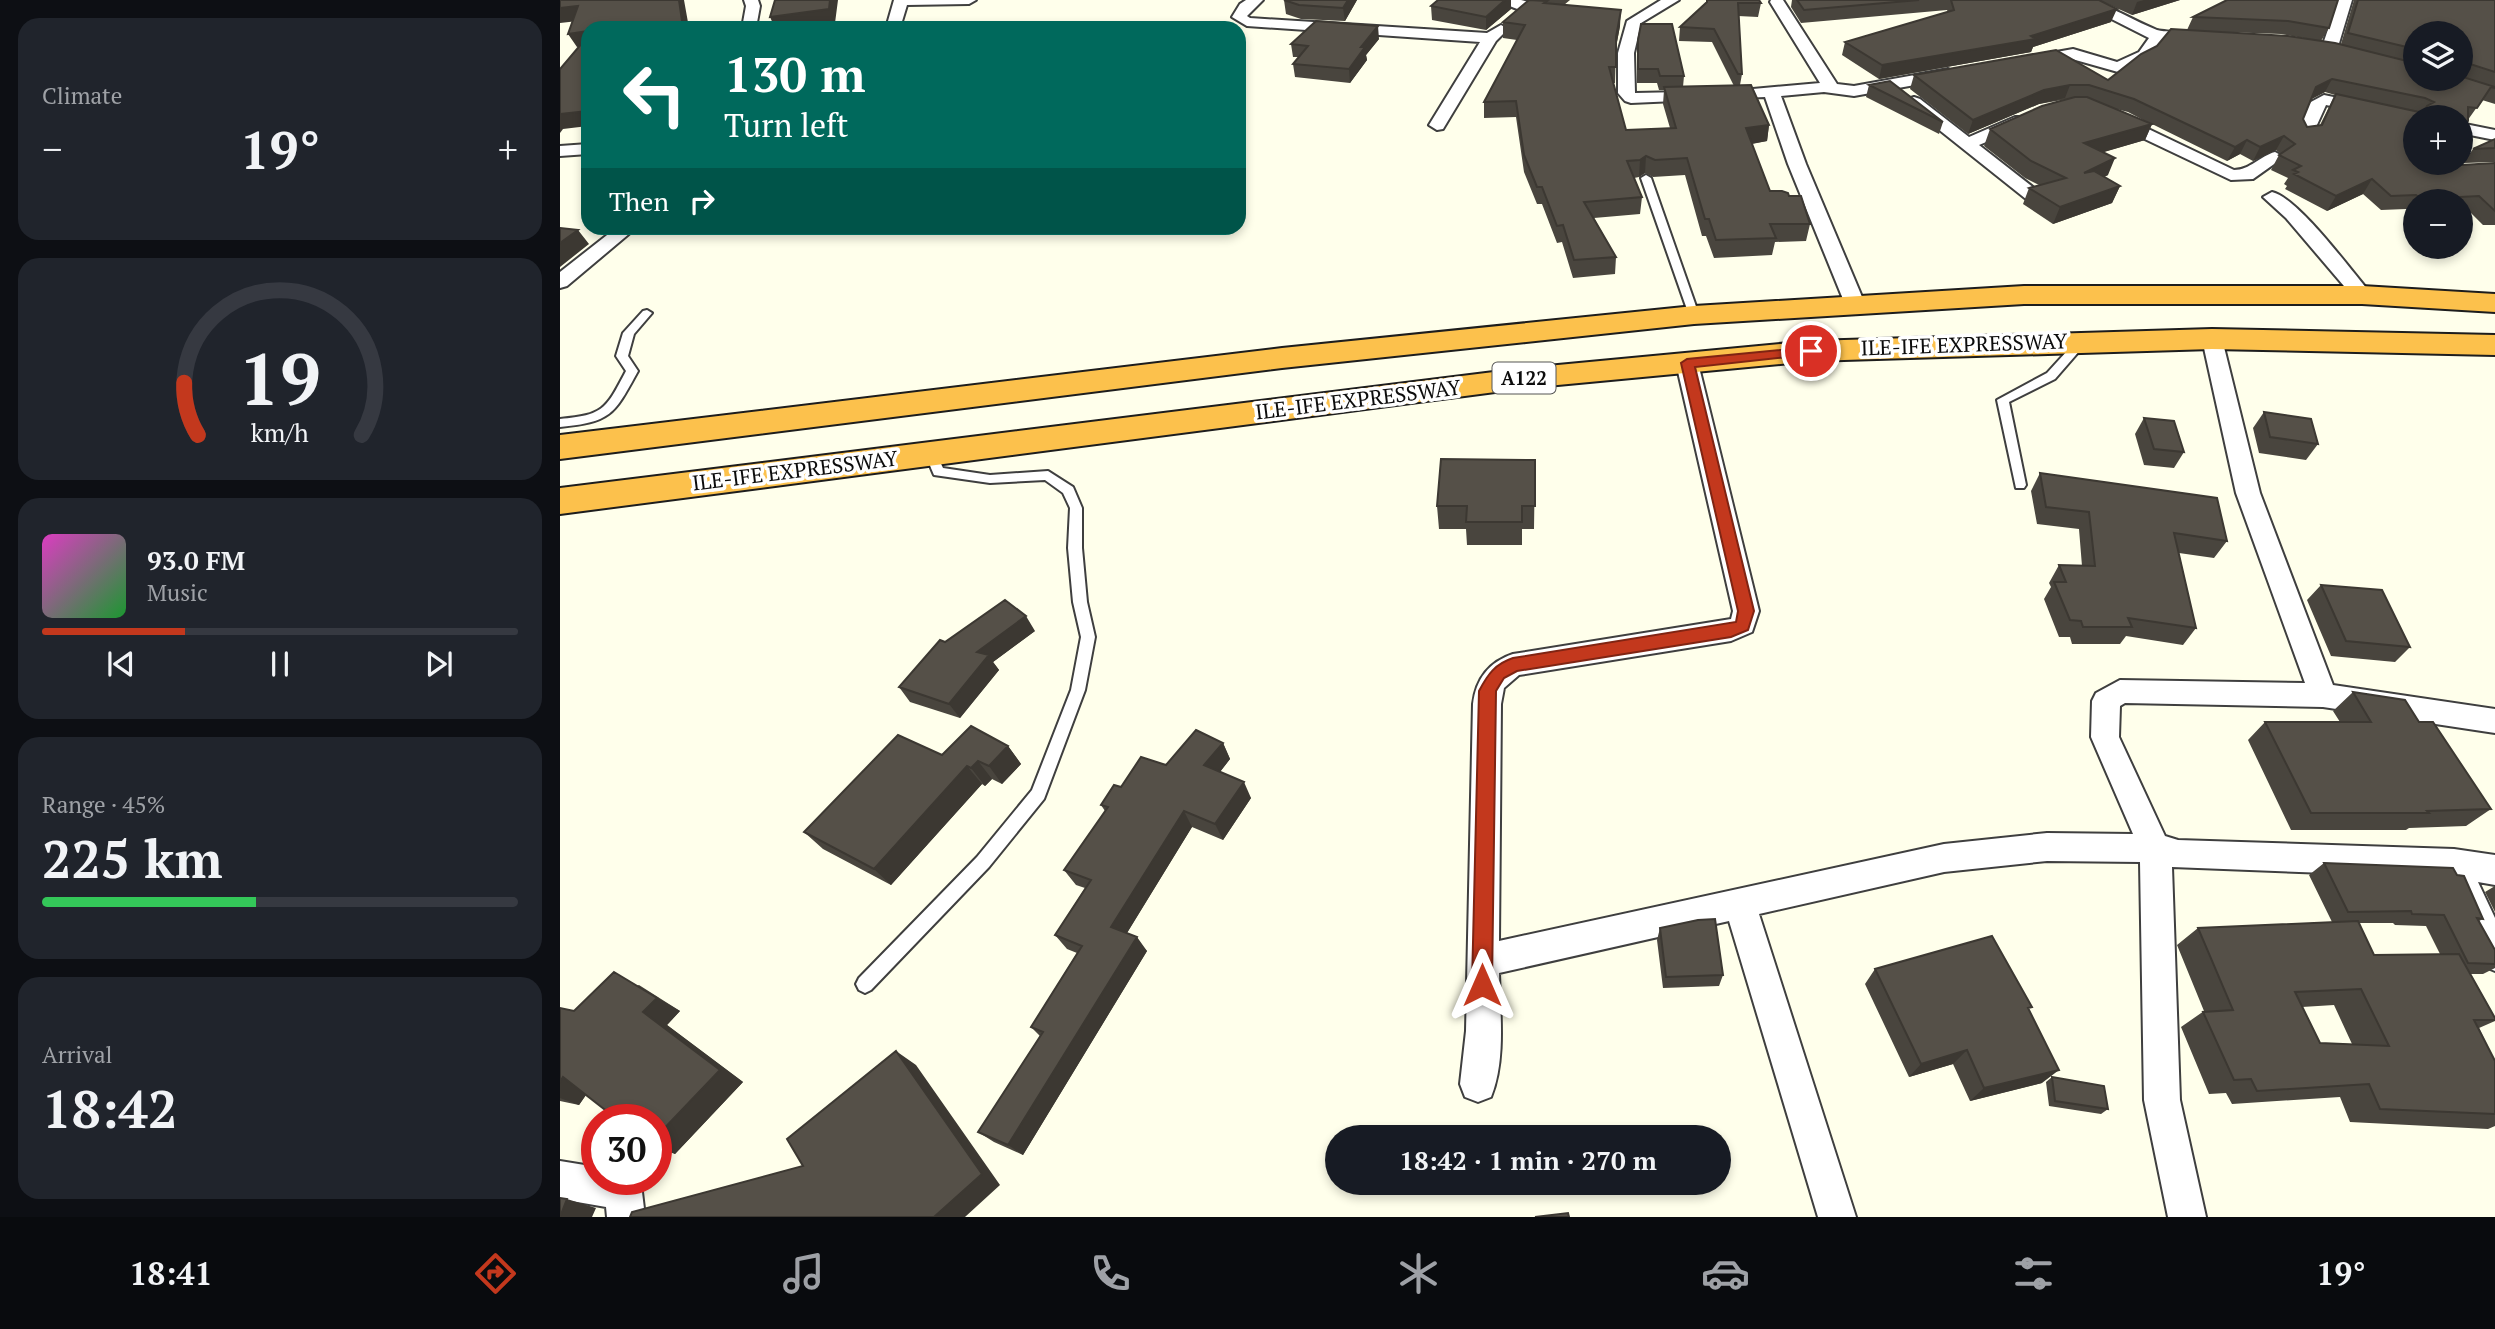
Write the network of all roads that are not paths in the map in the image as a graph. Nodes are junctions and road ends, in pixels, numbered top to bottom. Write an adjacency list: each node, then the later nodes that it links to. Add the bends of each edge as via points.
1 (751, 0): 13 (street)
2 (901, 0): 3 (street); 14 (street)
3 (969, 0)
4 (1256, 0): 15 (street, via 1238,14)
5 (1506, 0): 10 (street)
6 (1672, 0): 12 (street)
7 (2081, 0): 17 (street)
8 (2345, 0): 20 (street)
9 (1777, 2): 24 (street)
10 (1526, 7): 11 (street); 19 (street)
11 (1570, 14)
12 (1628, 20): 25 (street, via 1626,93 1631,98)
13 (750, 21)
14 (895, 21)
15 (1240, 21)
16 (1246, 25): 19 (street)
17 (2158, 36): 18 (street); 21 (street, via 2144,55 2118,67 2073,54)
18 (2185, 36)
19 (1490, 38): 29 (street)
20 (2329, 51)
21 (2011, 64)
22 (1971, 71): 23 (street)
23 (1890, 84): 24 (street, via 1854,91); 33 (street)
24 (1831, 87): 25 (street)
25 (1772, 93): 44 (street)
26 (2099, 111): 36 (street, via 2231,175 2248,175)
27 (2033, 116): 33 (street)
28 (2403, 116): 31 (street, via 2324,100 2317,103)
29 (1437, 125)
30 (2473, 131): 32 (street)
31 (2305, 134)
32 (2495, 135)
33 (1966, 144): 38 (street)
34 (581, 150): 35 (street)
35 (560, 151)
36 (2275, 157)
37 (1646, 178): 46 (lane)
38 (2032, 195)
39 (2272, 197): 42 (street, via 2300,222)
40 (618, 235): 41 (street)
41 (560, 282)
42 (2362, 295): 43 (highway, A122); 44 (highway, A122, via 2024,295)
43 (2495, 303)
44 (1855, 304): 46 (highway, A122)
45 (647, 313): 51 (lane, via 629,333 622,356 632,371 610,411 593,419)
46 (1694, 315): 52 (highway, A122, via 1282,358)
47 (2212, 339): 48 (highway, ILE-IFE EXPRESSWAY / A122); 49 (highway, ILE-IFE EXPRESSWAY / A122); 56 (street, via 2248,493)
48 (2082, 341): 50 (highway, ILE-IFE EXPRESSWAY / A122, via 1811,351); 54 (lane, via 2051,376 2003,400)
49 (2495, 345)
50 (1687, 363): 53 (highway, ILE-IFE EXPRESSWAY / A122, via 1526,378); 63 (street, via 1746,611 1743,625 1513,665 1498,673 1488,691)
51 (560, 423)
52 (560, 447)
53 (931, 454): 55 (highway, ILE-IFE EXPRESSWAY / A122); 64 (lane, via 938,472 990,479 1048,475 1068,490 1076,508 1076,560 1088,637 1078,690 1038,794 983,862)
54 (2020, 485)
55 (560, 501)
56 (2323, 695): 57 (street); 58 (street, via 2120,691 2106,701 2105,737)
57 (2495, 721)
58 (2155, 848): 59 (street, via 2178,854); 61 (street, via 2047,847 1944,858); 69 (street, via 2162,1100)
59 (2454, 863): 60 (street); 62 (street)
60 (2495, 870)
61 (1740, 905): 63 (street); 68 (street)
62 (2495, 954)
63 (1482, 961): 65 (street)
64 (865, 984)
65 (1478, 1084)
66 (560, 1180): 67 (street, via 623,1192)
67 (626, 1217)
68 (1837, 1217)
69 (2187, 1217)

